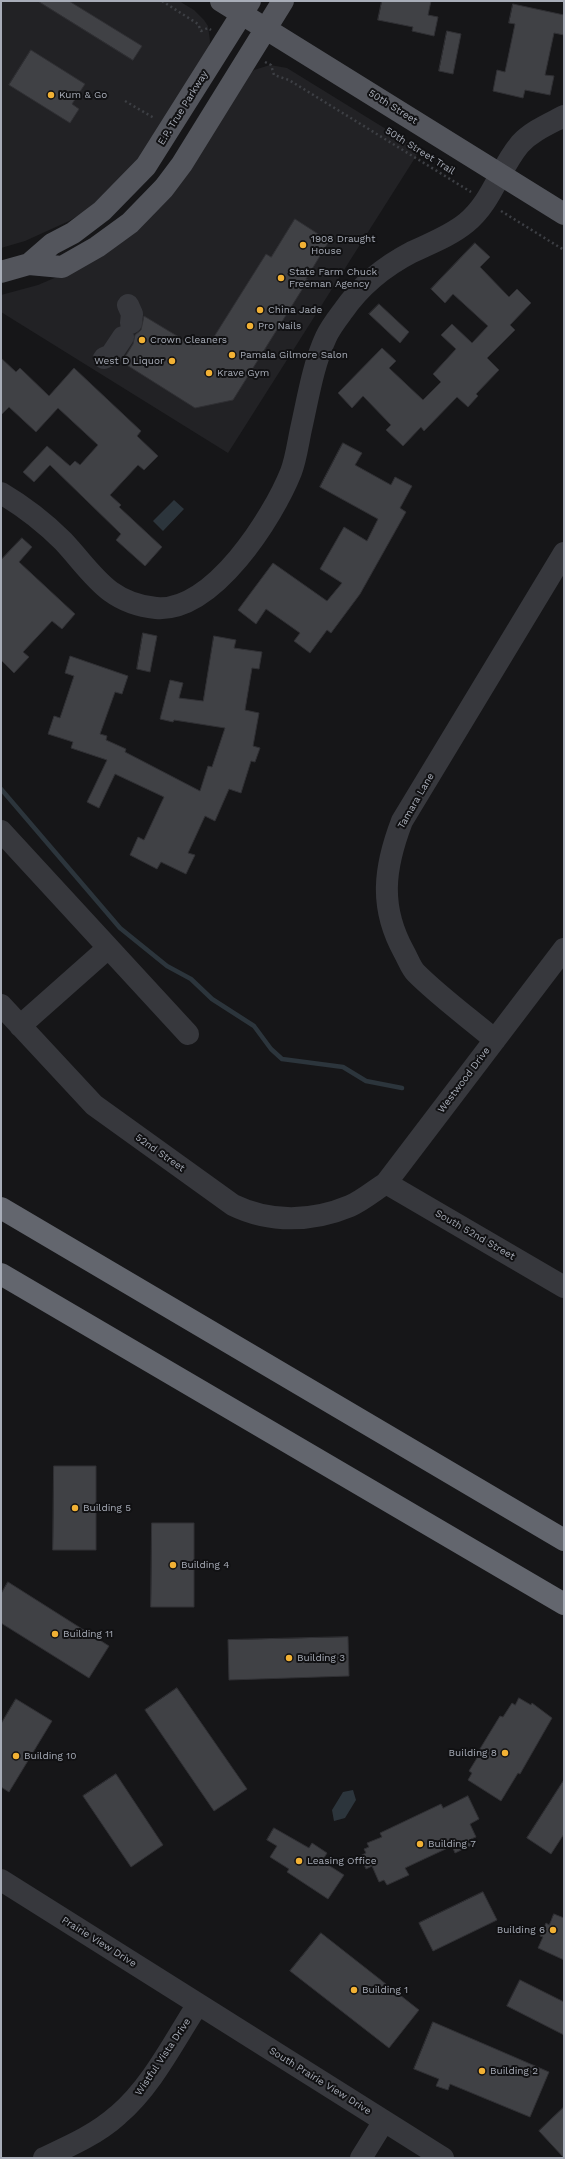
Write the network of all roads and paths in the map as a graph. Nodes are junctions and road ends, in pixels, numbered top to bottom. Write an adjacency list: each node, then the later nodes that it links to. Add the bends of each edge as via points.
1 (162, 1): 5 (path, via 198,24 201,31)
2 (221, 1): 4 (main road, 50th Street)
3 (283, 1): 6 (main road)
4 (246, 7): 6 (main road, 50th Street); 15 (main road, E.P. True Parkway, via 146,166 102,211 73,233 52,244)
5 (208, 28)
6 (266, 28): 11 (main road, 50th Street); 15 (main road, via 182,164 164,188 130,223 97,247 62,267)
7 (271, 65): 12 (path, 50th Street Trail, via 274,75 289,80)
8 (126, 101): 10 (path)
9 (564, 116): 11 (street, via 534,132 520,144)
10 (154, 118)
11 (501, 174): 12 (street); 13 (main road, 50th Street)
12 (486, 201): 14 (path, 50th Street Trail); 19 (street, via 466,223 446,237 411,253 374,276 344,309 327,336 312,379 292,470 272,512 238,560 198,595 169,608 135,604 119,596 102,586 63,542 29,511)
13 (564, 214)
14 (564, 250)
15 (29, 264): 16 (main road)
16 (1, 272)
17 (127, 322): 18 (street, via 111,355)
18 (104, 358)
19 (1, 493)
20 (564, 553): 27 (street, Tamara Lane, via 402,821 391,849 387,879 388,908 396,937 415,972)
21 (5, 844): 22 (street)
22 (108, 948): 25 (street); 26 (street)
23 (564, 949): 27 (street, Westwood Drive)
24 (1, 1005): 25 (street, 52nd Street)
25 (20, 1026): 29 (street, 52nd Street, via 94,1105 233,1205 249,1213 292,1219 317,1217)
26 (188, 1034)
27 (495, 1040): 28 (street, Westwood Drive)
28 (386, 1183): 29 (street, Westwood Drive); 32 (street, South 52nd Street)
29 (356, 1202)
30 (1, 1208): 33 (highway)
31 (1, 1274): 34 (highway)
32 (564, 1287)
33 (564, 1540)
34 (564, 1604)
35 (1, 1880): 36 (street, Prairie View Drive)
36 (198, 2004): 37 (street, South Prairie View Drive); 38 (street, Wistful Vista Drive, via 151,2077 123,2111 100,2129)
37 (384, 2121): 39 (street); 40 (street, South Prairie View Drive)
38 (44, 2158)
39 (361, 2158)
40 (443, 2158)

